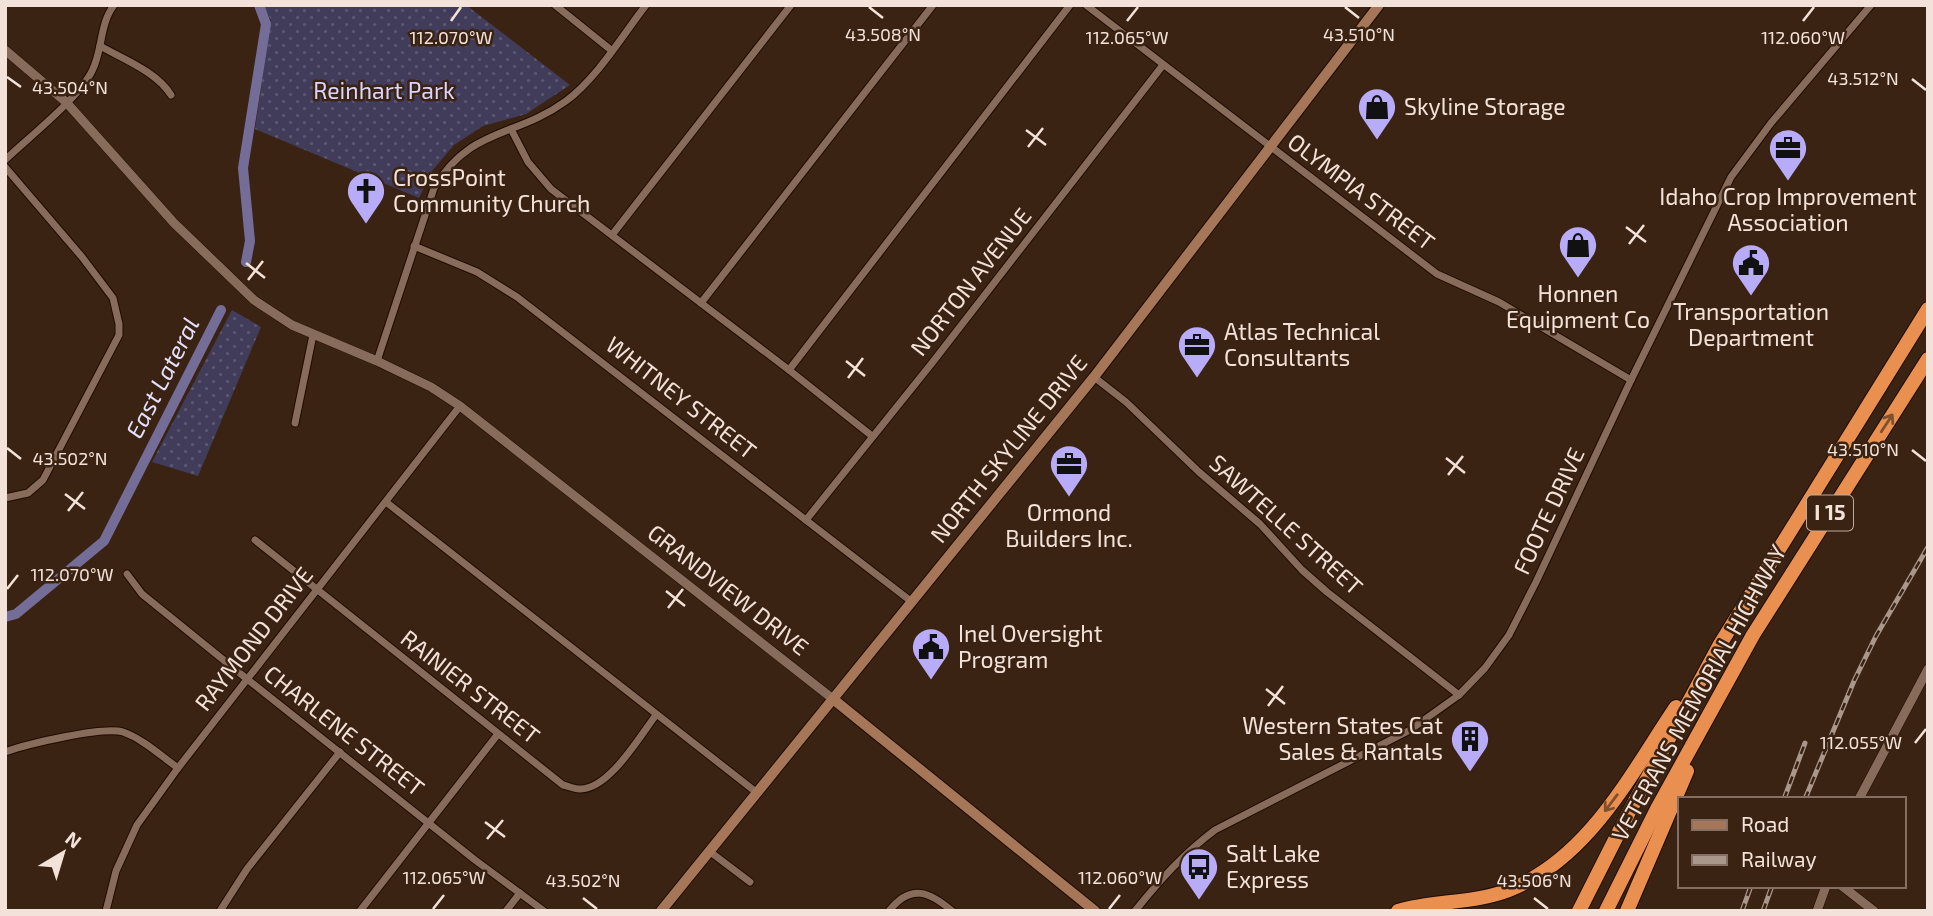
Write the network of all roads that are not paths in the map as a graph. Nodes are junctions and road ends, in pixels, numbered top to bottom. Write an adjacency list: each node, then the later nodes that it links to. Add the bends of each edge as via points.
1 (114, 5): 10 (street, via 102,29)
2 (555, 5): 11 (street)
3 (646, 5): 11 (street)
4 (791, 5): 20 (street)
5 (933, 5): 22 (street)
6 (1070, 5): 27 (street)
7 (1086, 5): 13 (street, OLYMPIA STREET)
8 (1379, 5): 17 (main road, NORTH SKYLINE DRIVE)
9 (1871, 5): 29 (street, FOOTE DRIVE, via 1731,177)
10 (100, 46): 14 (street, via 155,77); 15 (street, via 89,76)
11 (611, 50): 16 (street, via 585,85 568,99 540,118)
12 (5, 51): 15 (street, GRANDVIEW DRIVE)
13 (1163, 65): 17 (street, OLYMPIA STREET); 32 (street, NORTON AVENUE)
14 (171, 95)
15 (66, 102): 18 (street); 24 (street, GRANDVIEW DRIVE, via 224,272 260,304)
16 (511, 129): 20 (street, via 540,178); 21 (street, via 481,140 452,162 434,188)
17 (1270, 147): 28 (main road, NORTH SKYLINE DRIVE); 29 (street, OLYMPIA STREET, via 1437,274 1499,302)
18 (5, 160)
19 (5, 167): 33 (street, via 113,298 119,335 43,481 27,493)
20 (612, 235): 22 (street)
21 (414, 246): 26 (street); 35 (street, WHITNEY STREET, via 477,272 517,297)
22 (701, 303): 27 (street)
23 (1928, 309): 40 (highway, VETERANS MEMORIAL HIGHWAY / I 15)
24 (313, 335): 26 (street, GRANDVIEW DRIVE); 31 (street)
25 (1928, 359): 45 (highway, VETERANS MEMORIAL HIGHWAY / I 15, one-way to 25, via 1753,635)
26 (377, 360): 30 (street, GRANDVIEW DRIVE)
27 (789, 370): 32 (street)
28 (1094, 377): 39 (main road, NORTH SKYLINE DRIVE); 43 (street, SAWTELLE STREET, via 1260,524 1327,592)
29 (1630, 380): 43 (street, FOOTE DRIVE, via 1509,635)
30 (460, 406): 34 (street, RAYMOND DRIVE); 44 (street, GRANDVIEW DRIVE)
31 (295, 423)
32 (872, 436): 35 (street, NORTON AVENUE)
33 (5, 498)
34 (387, 502): 38 (street, RAYMOND DRIVE); 46 (street)
35 (806, 520): 39 (street, WHITNEY STREET)
36 (254, 540): 38 (street, RAINIER STREET)
37 (127, 575): 42 (street, CHARLENE STREET, via 142,594)
38 (316, 589): 42 (street, RAYMOND DRIVE); 47 (street, RAINIER STREET)
39 (912, 602): 44 (main road, NORTH SKYLINE DRIVE)
40 (1719, 646): 69 (highway, one-way to 69, via 1619,792 1566,857 1508,890 1480,899); 70 (highway, VETERANS MEMORIAL HIGHWAY / I 15)
41 (1928, 669): 52 (street)
42 (247, 679): 49 (street, CHARLENE STREET); 50 (street, RAYMOND DRIVE)
43 (1459, 695): 68 (street, FOOTE DRIVE, via 1410,730 1215,830 1165,873)
44 (833, 699): 51 (main road, NORTH SKYLINE DRIVE); 67 (main road, GRANDVIEW DRIVE)
45 (1714, 705): 71 (highway, VETERANS MEMORIAL HIGHWAY / I 15); 72 (highway)
46 (656, 715): 47 (street, RAINIER STREET, via 609,777 581,789 563,785); 51 (street)
47 (498, 734): 53 (street)
48 (5, 752): 50 (street, via 111,730 133,737)
49 (340, 752): 53 (street, CHARLENE STREET); 60 (street, via 247,869)
50 (178, 768): 59 (street, RAYMOND DRIVE, via 137,825 116,871)
51 (756, 792): 54 (main road, NORTH SKYLINE DRIVE)
52 (1860, 797)
53 (429, 823): 58 (street, CHARLENE STREET); 61 (street)
54 (709, 851): 55 (street); 64 (main road, NORTH SKYLINE DRIVE)
55 (750, 882)
56 (1825, 888): 73 (street)
57 (1845, 888): 74 (street)
58 (520, 893): 62 (street); 63 (street, CHARLENE STREET)
59 (106, 911)
60 (220, 911)
61 (360, 911)
62 (506, 911)
63 (544, 911)
64 (661, 911)
65 (889, 911): 66 (street, via 894,904 923,892)
66 (952, 911)
67 (1095, 911)
68 (1135, 911)
69 (1398, 911)
70 (1579, 911)
71 (1606, 911)
72 (1627, 911)
73 (1817, 911)
74 (1874, 911)

